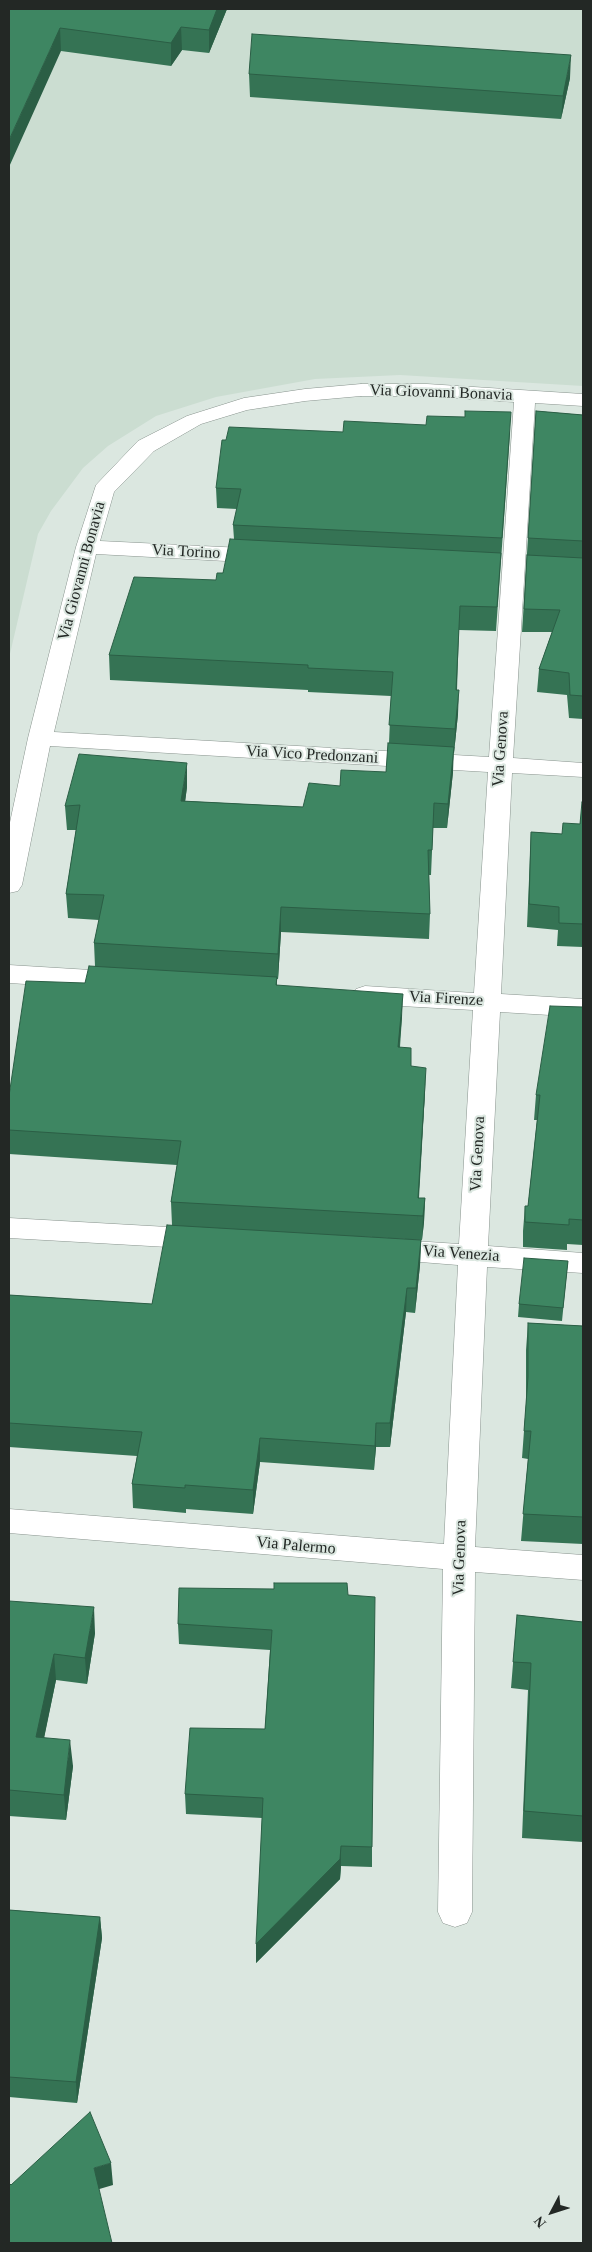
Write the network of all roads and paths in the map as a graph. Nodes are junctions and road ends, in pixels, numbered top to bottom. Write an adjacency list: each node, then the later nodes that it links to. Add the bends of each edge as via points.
1 (525, 396): 2 (street, Via Giovanni Bonavia); 3 (street, Via Giovanni Bonavia, via 361,390 244,404 194,420 146,446 104,490); 6 (street, Via Genova)
2 (583, 400)
3 (87, 547): 4 (street, Via Torino); 5 (street, Via Giovanni Bonavia)
4 (285, 557)
5 (40, 738): 6 (street, Via Vico Predonzani); 8 (street, Via Giovanni Bonavia)
6 (500, 766): 7 (street, Via Vico Predonzani); 12 (street, Via Genova)
7 (583, 770)
8 (9, 885)
9 (9, 974): 10 (street)
10 (148, 982)
11 (337, 993): 12 (street, Via Firenze)
12 (486, 1002): 13 (street, Via Firenze); 17 (street, Via Genova)
13 (583, 1008)
14 (9, 1228): 15 (street)
15 (226, 1240)
16 (354, 1248): 17 (street, Via Venezia)
17 (473, 1254): 18 (street, Via Venezia); 20 (street, Via Genova)
18 (583, 1263)
19 (9, 1521): 20 (street, Via Palermo)
20 (459, 1560): 21 (street, Via Palermo); 22 (street, Via Genova)
21 (583, 1568)
22 (455, 1912)

